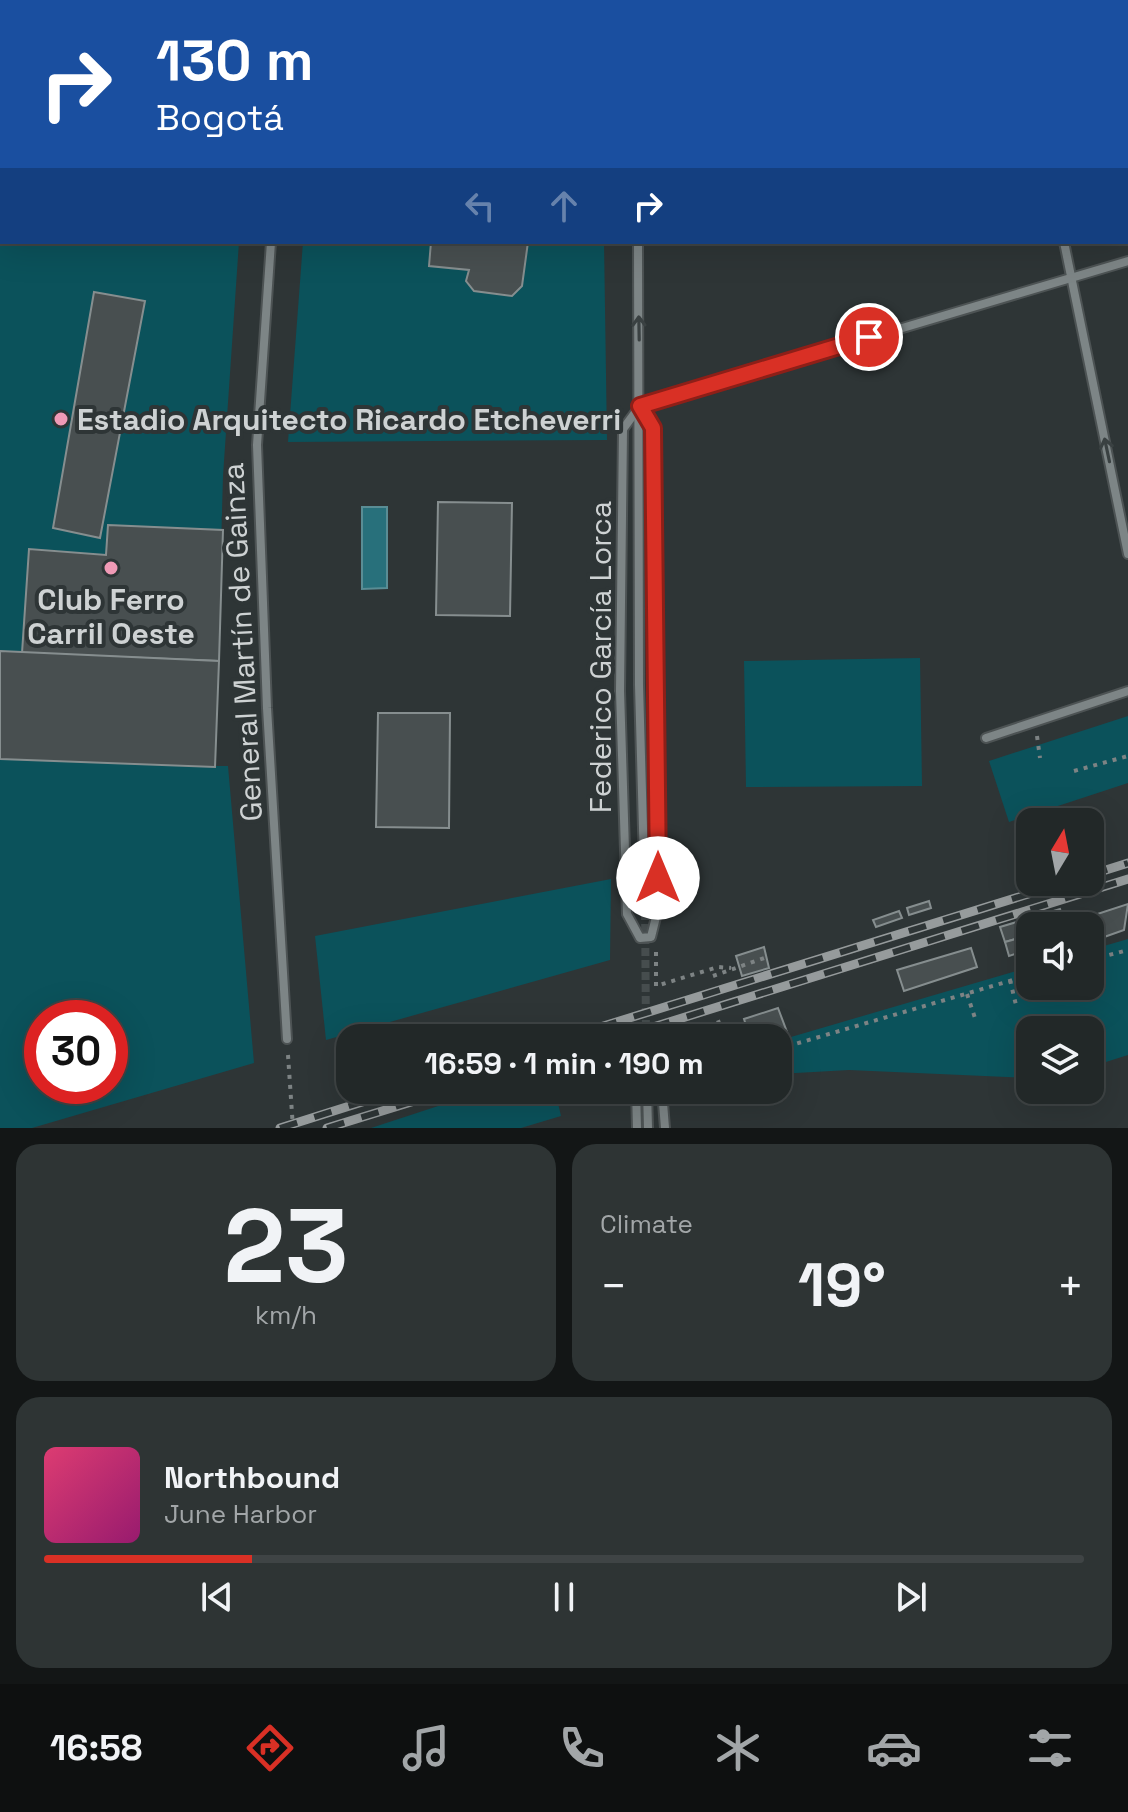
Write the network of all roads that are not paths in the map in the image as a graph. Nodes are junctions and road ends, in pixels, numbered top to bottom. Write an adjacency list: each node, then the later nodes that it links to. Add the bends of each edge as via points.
1 (271, 244): 11 (street, General Martín de Gainza, via 257,445)
2 (638, 244): 6 (street, Federico García Lorca, one-way to 2)
3 (1064, 244): 5 (street)
4 (1128, 261): 5 (street)
5 (1071, 277): 6 (street); 7 (street, one-way to 5)
6 (640, 406): 6 (street, Federico García Lorca, via 653,428 656,922 651,937 640,938 627,914 620,706 623,429); 10 (street, Federico García Lorca)
7 (1128, 554)
8 (1128, 691): 9 (street)
9 (986, 738)
10 (645, 900)
11 (287, 1039)
12 (636, 1104): 15 (street)
13 (647, 1104): 16 (street)
14 (663, 1104): 17 (street)
15 (637, 1128)
16 (648, 1128)
17 (665, 1128)

